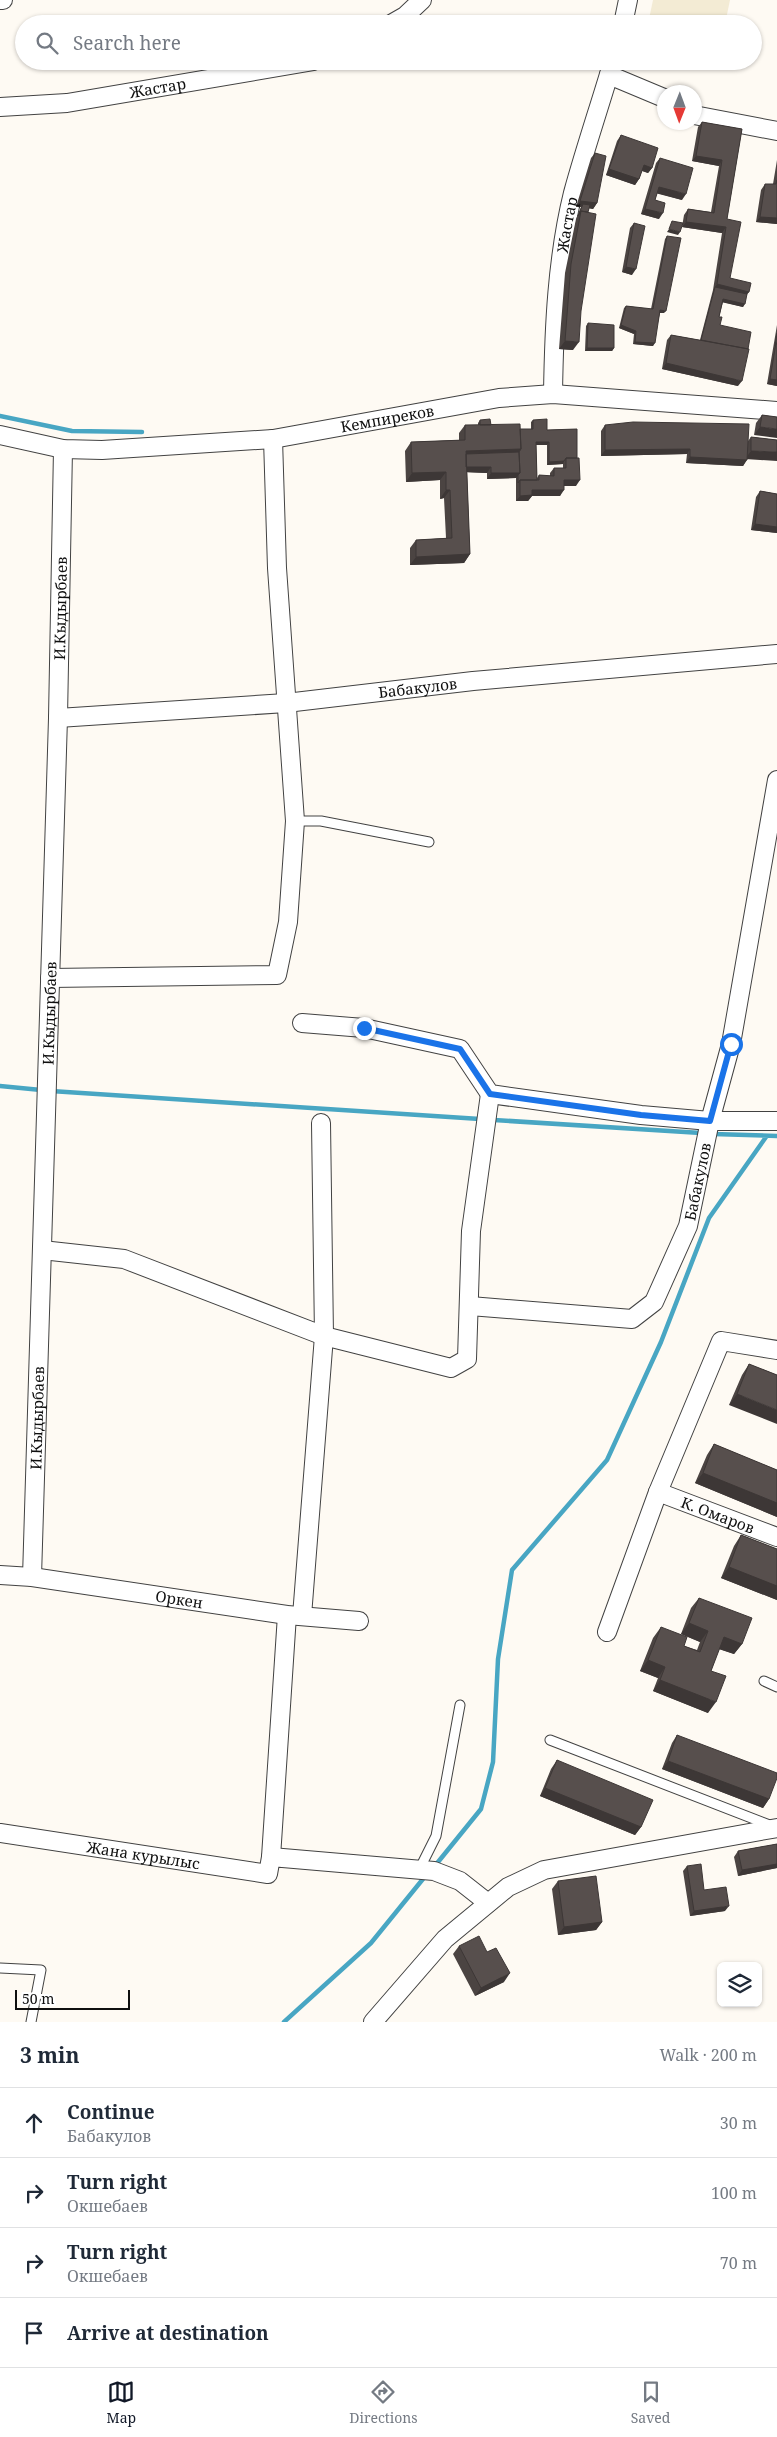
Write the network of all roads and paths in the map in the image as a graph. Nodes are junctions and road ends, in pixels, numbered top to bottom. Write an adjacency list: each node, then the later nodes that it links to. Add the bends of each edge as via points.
1 (422, 0): 3 (street)
2 (628, 0): 4 (street)
3 (406, 15)
4 (625, 15)
5 (262, 70): 9 (street, Жастар, via 67,104)
6 (610, 70): 12 (street, Жастар, via 573,194 559,275)
7 (615, 70): 8 (street)
8 (657, 94)
9 (0, 107)
10 (702, 117): 11 (street)
11 (777, 131)
12 (553, 394): 13 (street, Кемпиреков); 15 (street, Кемпиреков, via 499,398)
13 (777, 411)
14 (0, 435): 16 (street, Кемпиреков)
15 (272, 439): 16 (street, Кемпиреков, via 102,450); 18 (street)
16 (63, 449): 19 (street, И.Кыдырбаев)
17 (777, 654): 18 (street, Бабакулов, via 473,681)
18 (286, 704): 19 (street, Бабакулов); 21 (street)
19 (58, 718): 23 (street, И.Кыдырбаев)
20 (777, 780): 26 (street, Бабакулов, via 731,1044)
21 (295, 821): 22 (lane, via 321,821); 23 (street, via 288,922 277,975)
22 (429, 842)
23 (50, 978): 29 (street, И.Кыдырбаев)
24 (302, 1023): 25 (street, via 364,1028 460,1049)
25 (490, 1094): 26 (street); 30 (street, via 471,1231)
26 (710, 1121): 27 (street); 30 (street, Бабакулов, via 688,1226 654,1302 632,1319)
27 (777, 1121)
28 (321, 1123): 31 (street, Жана курылыс)
29 (42, 1250): 31 (street, via 124,1259); 36 (street, И.Кыдырбаев)
30 (470, 1306): 31 (street, via 467,1359 451,1368)
31 (324, 1336): 37 (street, Жана курылыс)
32 (777, 1350): 33 (street, via 721,1340)
33 (658, 1492): 34 (street, К. Омаров); 39 (street)
34 (777, 1537)
35 (0, 1575): 36 (street, Оркен)
36 (32, 1577): 37 (street, Оркен)
37 (295, 1616): 38 (street, Оркен); 46 (street, Жана курылыс)
38 (359, 1621)
39 (607, 1632)
40 (764, 1681): 41 (lane)
41 (777, 1686)
42 (460, 1705): 47 (lane, via 436,1836)
43 (550, 1740): 44 (lane)
44 (777, 1828): 48 (street, via 544,1870 508,1887)
45 (0, 1833): 46 (street, Жана курылыс, via 268,1874)
46 (271, 1856): 47 (street)
47 (419, 1870): 48 (street, via 434,1871 460,1881)
48 (488, 1903): 51 (street, via 445,1940)
49 (0, 1968): 50 (lane, via 40,1970)
50 (31, 2022)
51 (373, 2022)

